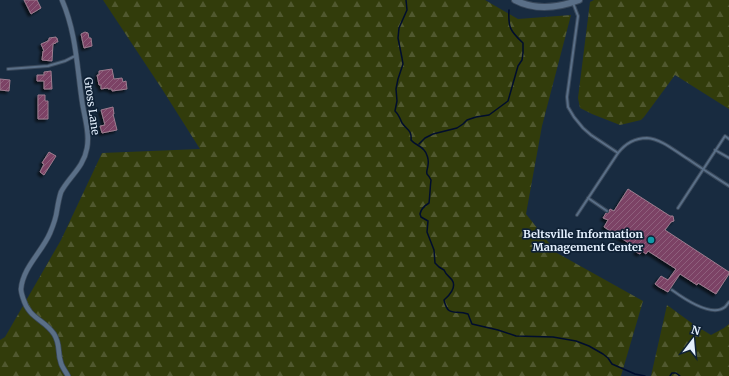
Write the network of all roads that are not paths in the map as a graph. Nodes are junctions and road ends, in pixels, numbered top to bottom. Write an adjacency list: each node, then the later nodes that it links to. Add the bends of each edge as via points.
1 (62, 0): 4 (street, Gross Lane, via 72,28)
2 (515, 0): 3 (street, via 537,7)
3 (576, 1): 8 (lane, via 578,16 567,97 568,107 582,128)
4 (76, 56): 5 (lane, via 48,66); 18 (street, Gross Lane, via 88,130 86,155 61,193 51,232 27,271 21,290 25,305 57,339 60,362)
5 (8, 69)
6 (729, 139): 7 (lane, via 725,136)
7 (715, 150): 9 (lane); 10 (lane)
8 (618, 153): 10 (lane, via 631,141 640,138 653,139); 12 (lane)
9 (729, 158)
10 (704, 170): 11 (lane); 13 (lane)
11 (729, 186)
12 (588, 198): 14 (lane); 15 (lane)
13 (678, 208)
14 (607, 211)
15 (577, 215)
16 (672, 290): 17 (lane, via 693,304 711,310 724,307)
17 (729, 302)
18 (68, 376)

